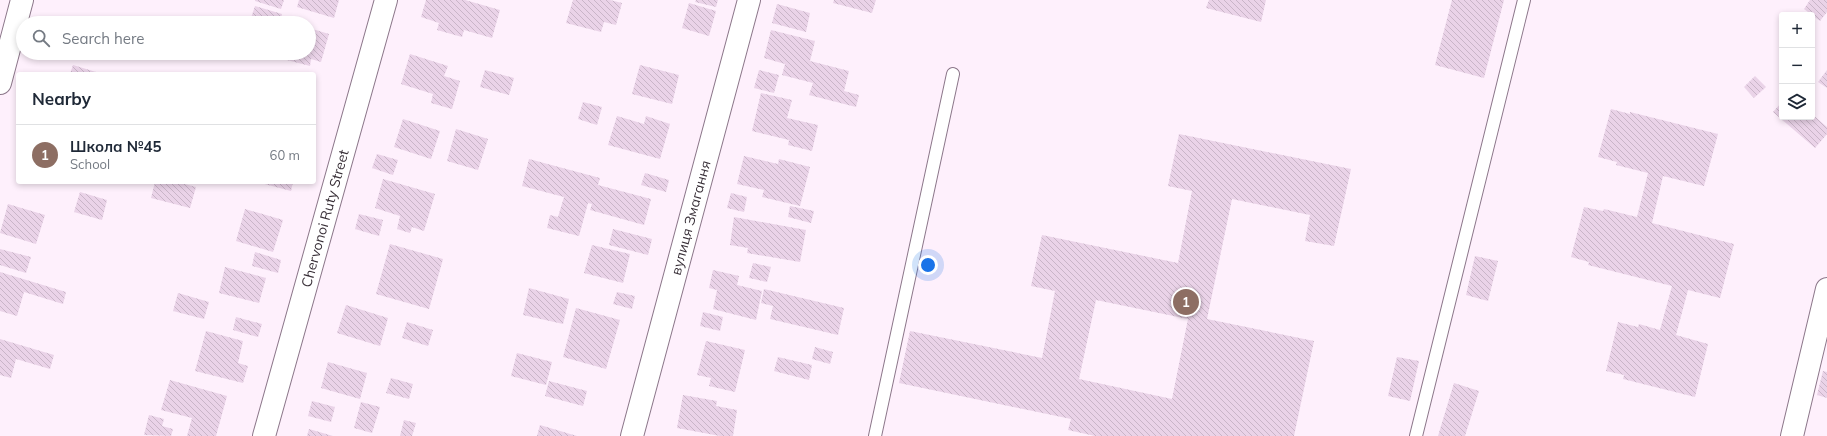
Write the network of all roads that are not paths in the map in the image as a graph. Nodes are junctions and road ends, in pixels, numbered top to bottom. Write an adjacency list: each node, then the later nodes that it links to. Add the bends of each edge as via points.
1 (22, 0): 5 (street)
2 (386, 0): 10 (street, Chervonoi Ruty Street)
3 (750, 0): 11 (street, вулиця Змагання)
4 (1524, 0): 13 (lane)
5 (18, 16)
6 (16, 23): 8 (street)
7 (952, 74): 12 (lane)
8 (0, 83)
9 (1827, 289): 14 (street)
10 (264, 436)
11 (632, 436)
12 (875, 436)
13 (1416, 436)
14 (1792, 436)

